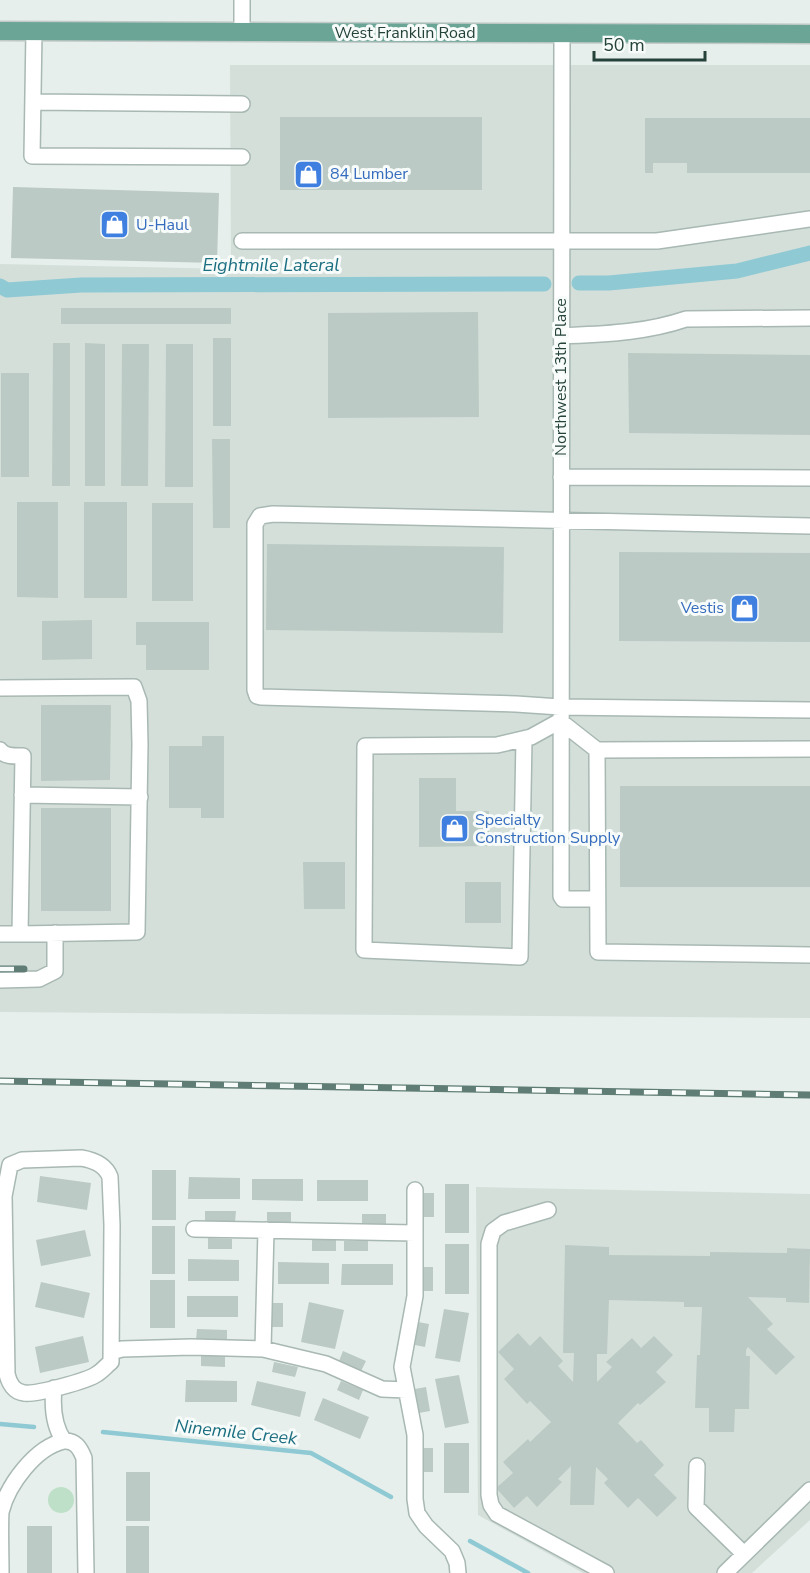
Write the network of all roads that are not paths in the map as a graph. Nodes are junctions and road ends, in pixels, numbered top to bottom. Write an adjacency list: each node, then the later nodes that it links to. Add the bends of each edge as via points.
1 (242, 0): 4 (street)
2 (0, 31): 3 (main road, West Franklin Road)
3 (34, 31): 4 (main road, West Franklin Road); 7 (street)
4 (242, 32): 5 (main road, West Franklin Road)
5 (562, 33): 6 (main road, West Franklin Road); 12 (street, Northwest 13th Place)
6 (810, 34)
7 (33, 102): 8 (street); 9 (street, via 32,156)
8 (242, 104)
9 (242, 157)
10 (810, 219): 12 (street, via 657,241)
11 (242, 241): 12 (street)
12 (562, 241): 14 (street, Northwest 13th Place)
13 (810, 318): 14 (street, via 686,319 628,333)
14 (561, 336): 15 (street, Northwest 13th Place)
15 (561, 477): 16 (street); 17 (street, Northwest 13th Place)
16 (810, 478)
17 (561, 521): 18 (street); 21 (street, Northwest 13th Place); 21 (street, via 273,514 260,516 255,524 257,696 516,704)
18 (810, 526)
19 (0, 688): 27 (street, via 134,687 139,701)
20 (810, 710): 21 (street)
21 (560, 714): 22 (street); 24 (street); 28 (street, Northwest 13th Place, via 561,896)
22 (524, 739): 22 (street, via 497,745 365,746 364,950 520,957)
23 (0, 750): 26 (street, via 22,756)
24 (597, 750): 25 (street); 28 (street)
25 (810, 750)
26 (22, 795): 27 (street); 31 (street)
27 (140, 797): 29 (street, via 137,932)
28 (597, 899): 32 (street, via 598,952)
29 (55, 933): 31 (street); 33 (street, via 55,971 39,979)
30 (0, 934): 31 (street)
31 (20, 934)
32 (810, 955)
33 (0, 980)
34 (415, 1190): 38 (street)
35 (548, 1210): 50 (street, via 504,1223 493,1231 489,1244 491,1505 496,1514)
36 (194, 1229): 37 (street)
37 (266, 1230): 38 (street); 39 (street)
38 (415, 1233): 42 (street, via 415,1296 402,1367)
39 (263, 1349): 40 (street, via 191,1347); 42 (street, via 326,1364 382,1389)
40 (111, 1352): 41 (street, via 111,1362 97,1374); 41 (street, via 112,1224 107,1170 93,1160 81,1158 22,1160 10,1165 4,1196 8,1382 25,1394)
41 (54, 1388): 43 (street, via 54,1416)
42 (406, 1390): 49 (street, via 415,1435 417,1513 452,1551)
43 (64, 1441): 47 (street, via 52,1443 31,1460 9,1494 1,1513); 48 (street, via 80,1447 84,1458)
44 (697, 1466): 46 (street, via 696,1507)
45 (810, 1490): 46 (street)
46 (744, 1554): 51 (street)
47 (1, 1573)
48 (86, 1573)
49 (458, 1573)
50 (606, 1573)
51 (725, 1573)

